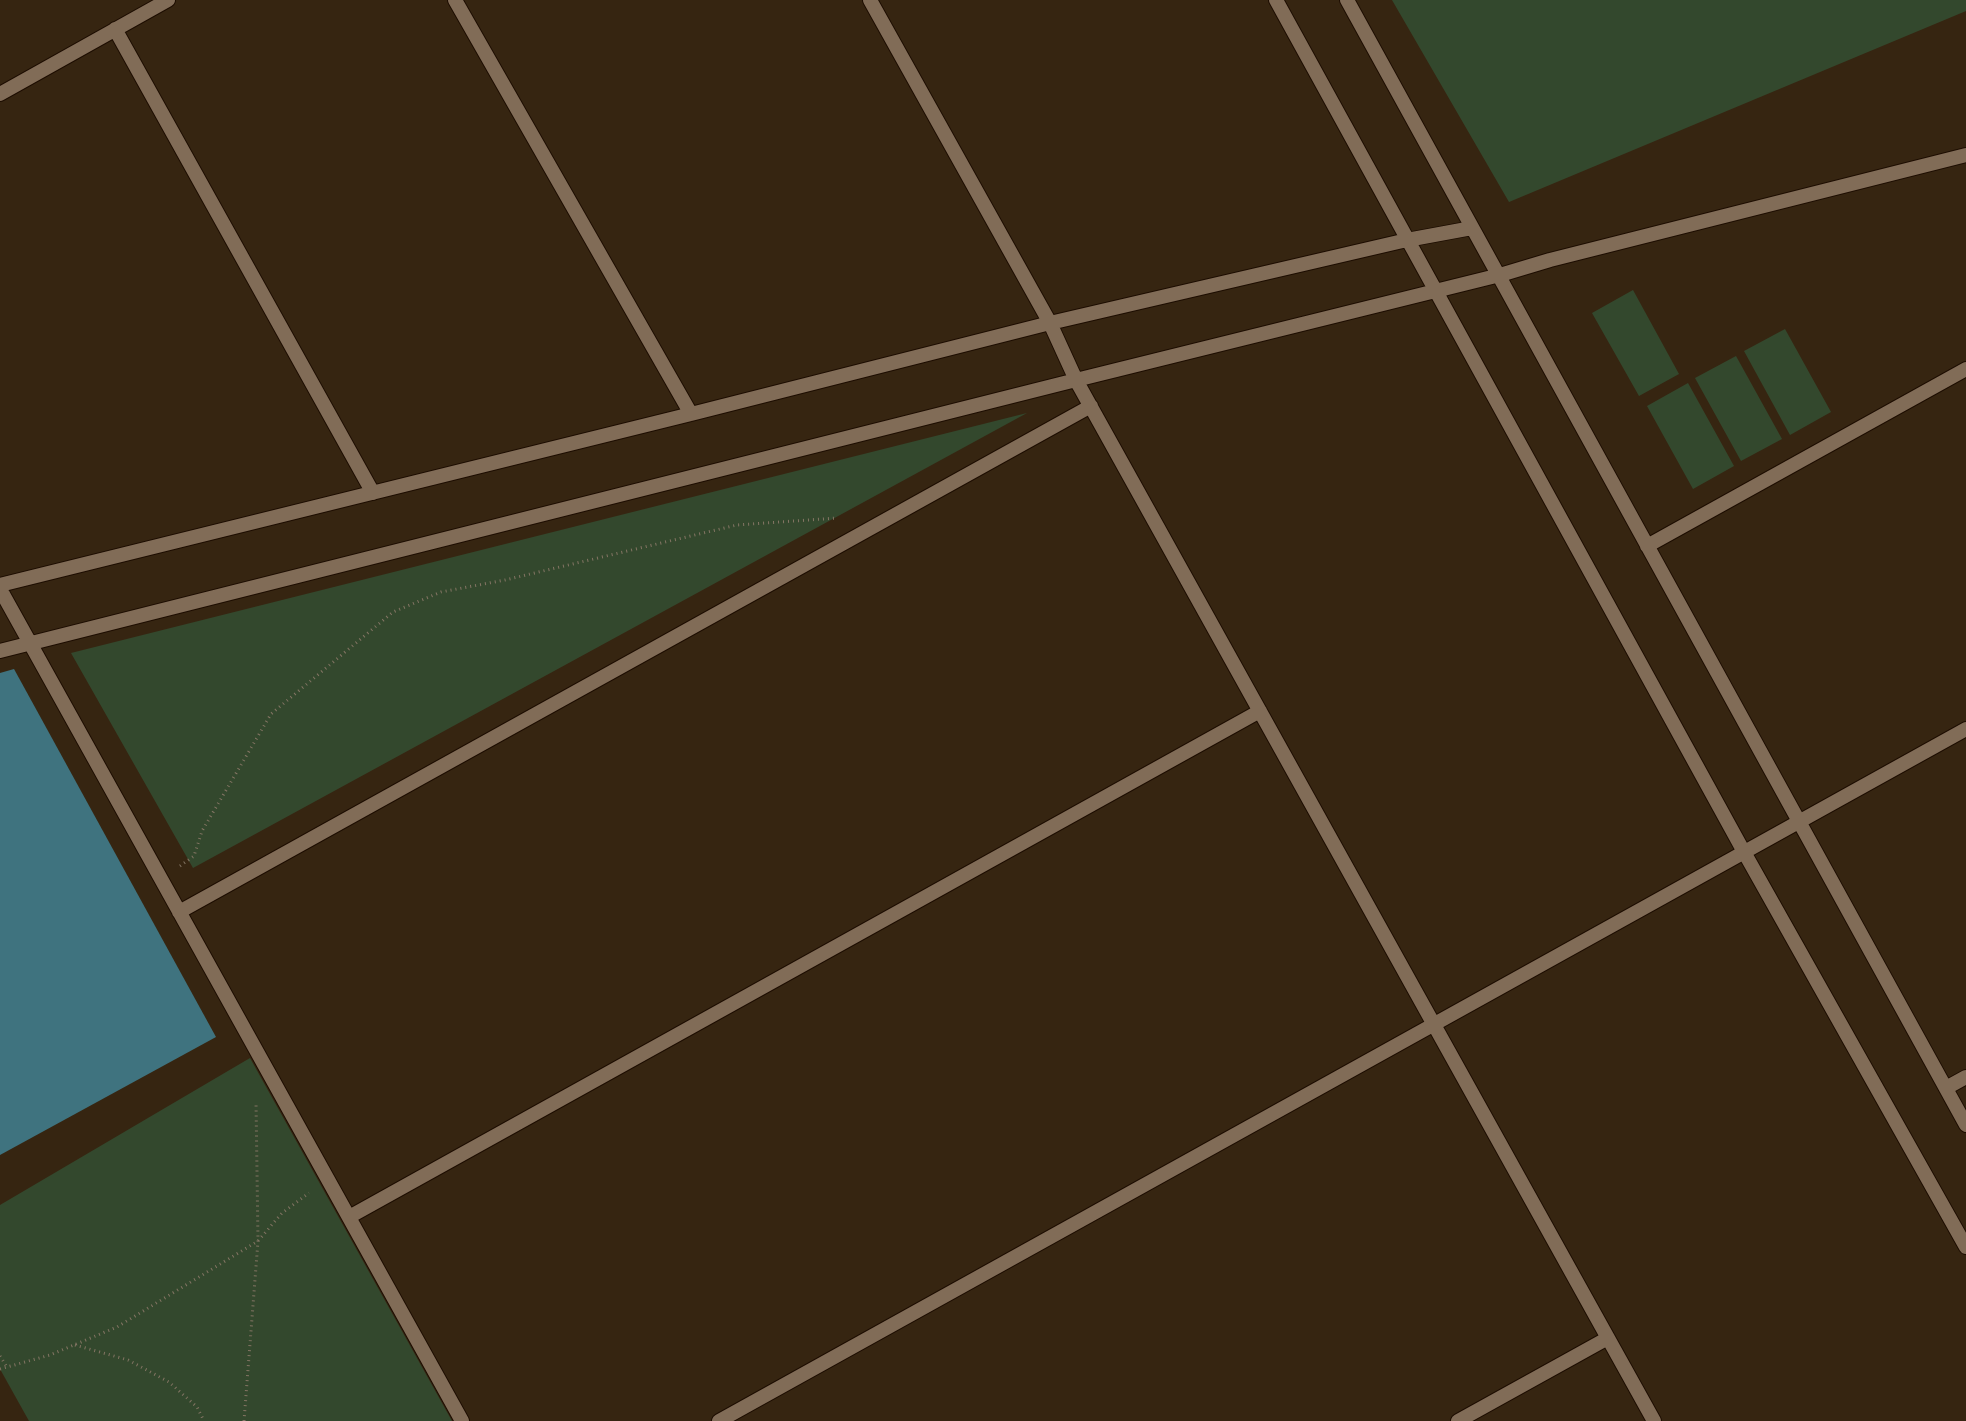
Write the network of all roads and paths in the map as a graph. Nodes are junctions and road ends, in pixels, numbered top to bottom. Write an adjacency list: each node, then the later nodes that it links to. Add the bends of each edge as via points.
1 (168, 0): 6 (street)
2 (455, 0): 17 (street)
3 (870, 0): 13 (street)
4 (1276, 0): 10 (street)
5 (1347, 0): 9 (street)
6 (115, 30): 7 (street); 18 (street)
7 (0, 94)
8 (1966, 155): 11 (street, via 1550,260)
9 (1472, 228): 10 (street); 11 (street)
10 (1407, 240): 12 (street); 13 (street)
11 (1500, 276): 12 (street); 20 (street)
12 (1435, 291): 15 (street); 28 (street)
13 (1050, 323): 15 (street); 17 (street)
14 (1966, 369): 20 (street)
15 (1076, 380): 16 (street); 23 (street)
16 (1090, 406): 25 (street); 30 (street)
17 (691, 414): 18 (street)
18 (373, 493): 21 (street)
19 (842, 519): 29 (path, via 737,526 441,592 393,612 271,714 202,831 194,856)
20 (1647, 546): 27 (street)
21 (0, 585)
22 (0, 589): 23 (street)
23 (30, 643): 24 (street); 29 (street)
24 (0, 651)
25 (1260, 711): 31 (street); 37 (street)
26 (1966, 729): 27 (street)
27 (1799, 822): 28 (street); 33 (street)
28 (1744, 852): 31 (street); 39 (street)
29 (161, 879): 30 (street)
30 (179, 912): 36 (street)
31 (1434, 1024): 40 (street); 48 (street)
32 (1966, 1077): 33 (street)
33 (1946, 1088): 35 (street)
34 (256, 1093): 38 (path)
35 (1966, 1125)
36 (328, 1180): 37 (street); 38 (path, via 282,1213)
37 (349, 1217): 47 (street)
38 (258, 1241): 41 (path, via 117,1327); 46 (path)
39 (1966, 1247)
40 (1608, 1338): 49 (street); 50 (street)
41 (74, 1345): 43 (path); 45 (path, via 128,1360 169,1382 196,1407)
42 (0, 1356): 43 (path)
43 (7, 1367): 44 (path)
44 (0, 1369)
45 (204, 1421)
46 (244, 1421)
47 (462, 1421)
48 (719, 1421)
49 (1458, 1421)
50 (1654, 1421)

